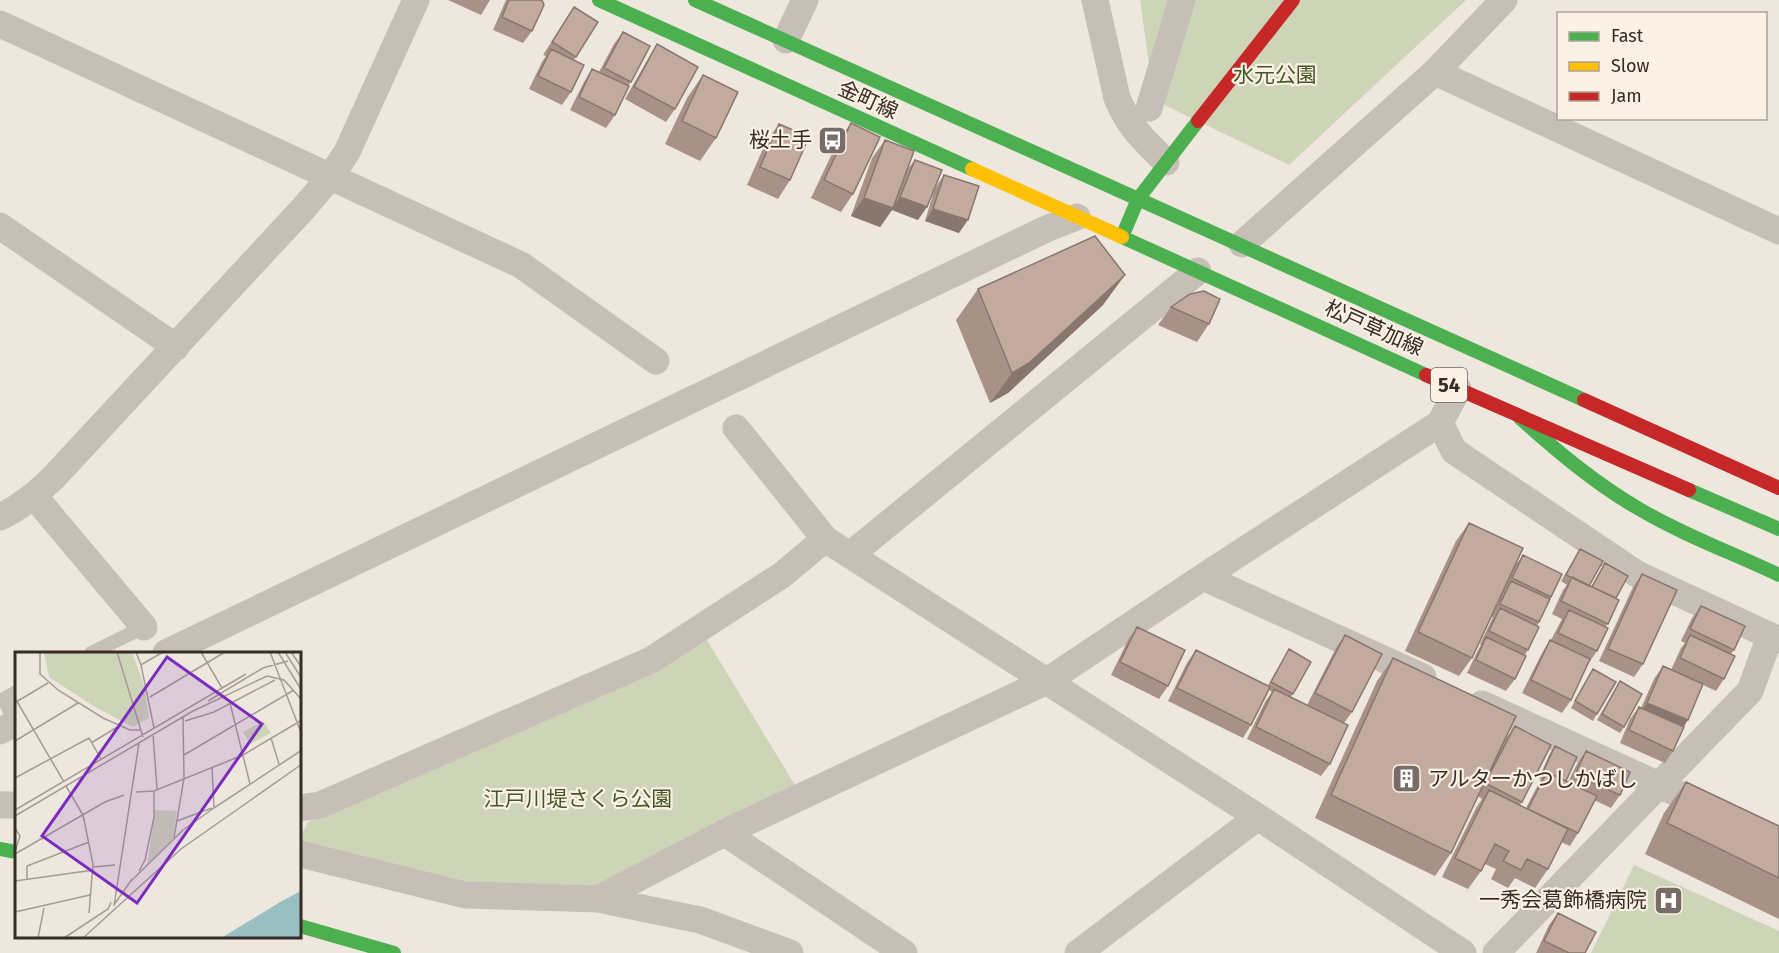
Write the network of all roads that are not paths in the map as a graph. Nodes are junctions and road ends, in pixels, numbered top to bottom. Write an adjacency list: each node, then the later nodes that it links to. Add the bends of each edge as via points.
1 (416, 0): 14 (street, via 347,152)
2 (598, 0): 16 (main road, 金町線)
3 (695, 0): 10 (main road, 金町線)
4 (805, 0): 10 (street)
5 (1182, 0): 12 (street)
6 (1293, 0): 13 (main road)
7 (1504, 0): 11 (street)
8 (1089, 3): 13 (street, via 1123,112 1134,131)
9 (0, 24): 14 (street)
10 (786, 40): 15 (main road, 金町線)
11 (1435, 72): 18 (street); 20 (street)
12 (1149, 108)
13 (1166, 162): 15 (main road)
14 (331, 176): 22 (street); 23 (street, via 521,265)
15 (1138, 199): 19 (main road); 20 (main road, 松戸草加線 / 54)
16 (1077, 217): 19 (main road, 金町線); 38 (street)
17 (0, 226): 22 (street)
18 (1779, 231)
19 (1122, 237): 21 (main road, 松戸草加線 / 54)
20 (1242, 244): 28 (main road, 松戸草加線 / 54)
21 (1198, 271): 24 (main road, 松戸草加線 / 54); 32 (street)
22 (176, 347): 29 (street)
23 (656, 361)
24 (1458, 389): 25 (main road, 松戸草加線 / 54); 26 (street)
25 (1520, 418): 30 (main road, 松戸草加線 / 54); 33 (main road, via 1568,462 1626,502)
26 (1440, 423): 34 (street); 36 (street, via 1454,451 1637,574)
27 (736, 428): 31 (street)
28 (1779, 488)
29 (13, 503): 35 (street)
30 (1779, 529)
31 (825, 539): 32 (street); 45 (street, via 782,575 651,660 320,805)
32 (850, 555): 39 (street)
33 (1779, 574)
34 (1203, 577): 39 (street); 44 (street)
35 (144, 627): 37 (lane)
36 (1774, 638): 44 (street, via 1750,691)
37 (94, 652)
38 (168, 652)
39 (1047, 681): 46 (street); 47 (street)
40 (15, 693): 41 (lane, via 4,699)
41 (15, 721)
42 (15, 724): 43 (street)
43 (0, 731)
44 (1659, 785): 48 (street); 59 (street)
45 (302, 808)
46 (1258, 817): 57 (street); 58 (street)
47 (725, 833): 52 (street); 56 (street)
48 (1779, 840)
49 (0, 849): 50 (main road)
50 (15, 852)
51 (302, 854): 52 (street, via 465,895)
52 (598, 899): 55 (street, via 700,920)
53 (302, 927): 54 (main road)
54 (394, 953)
55 (790, 953)
56 (903, 953)
57 (1078, 953)
58 (1463, 953)
59 (1496, 953)

